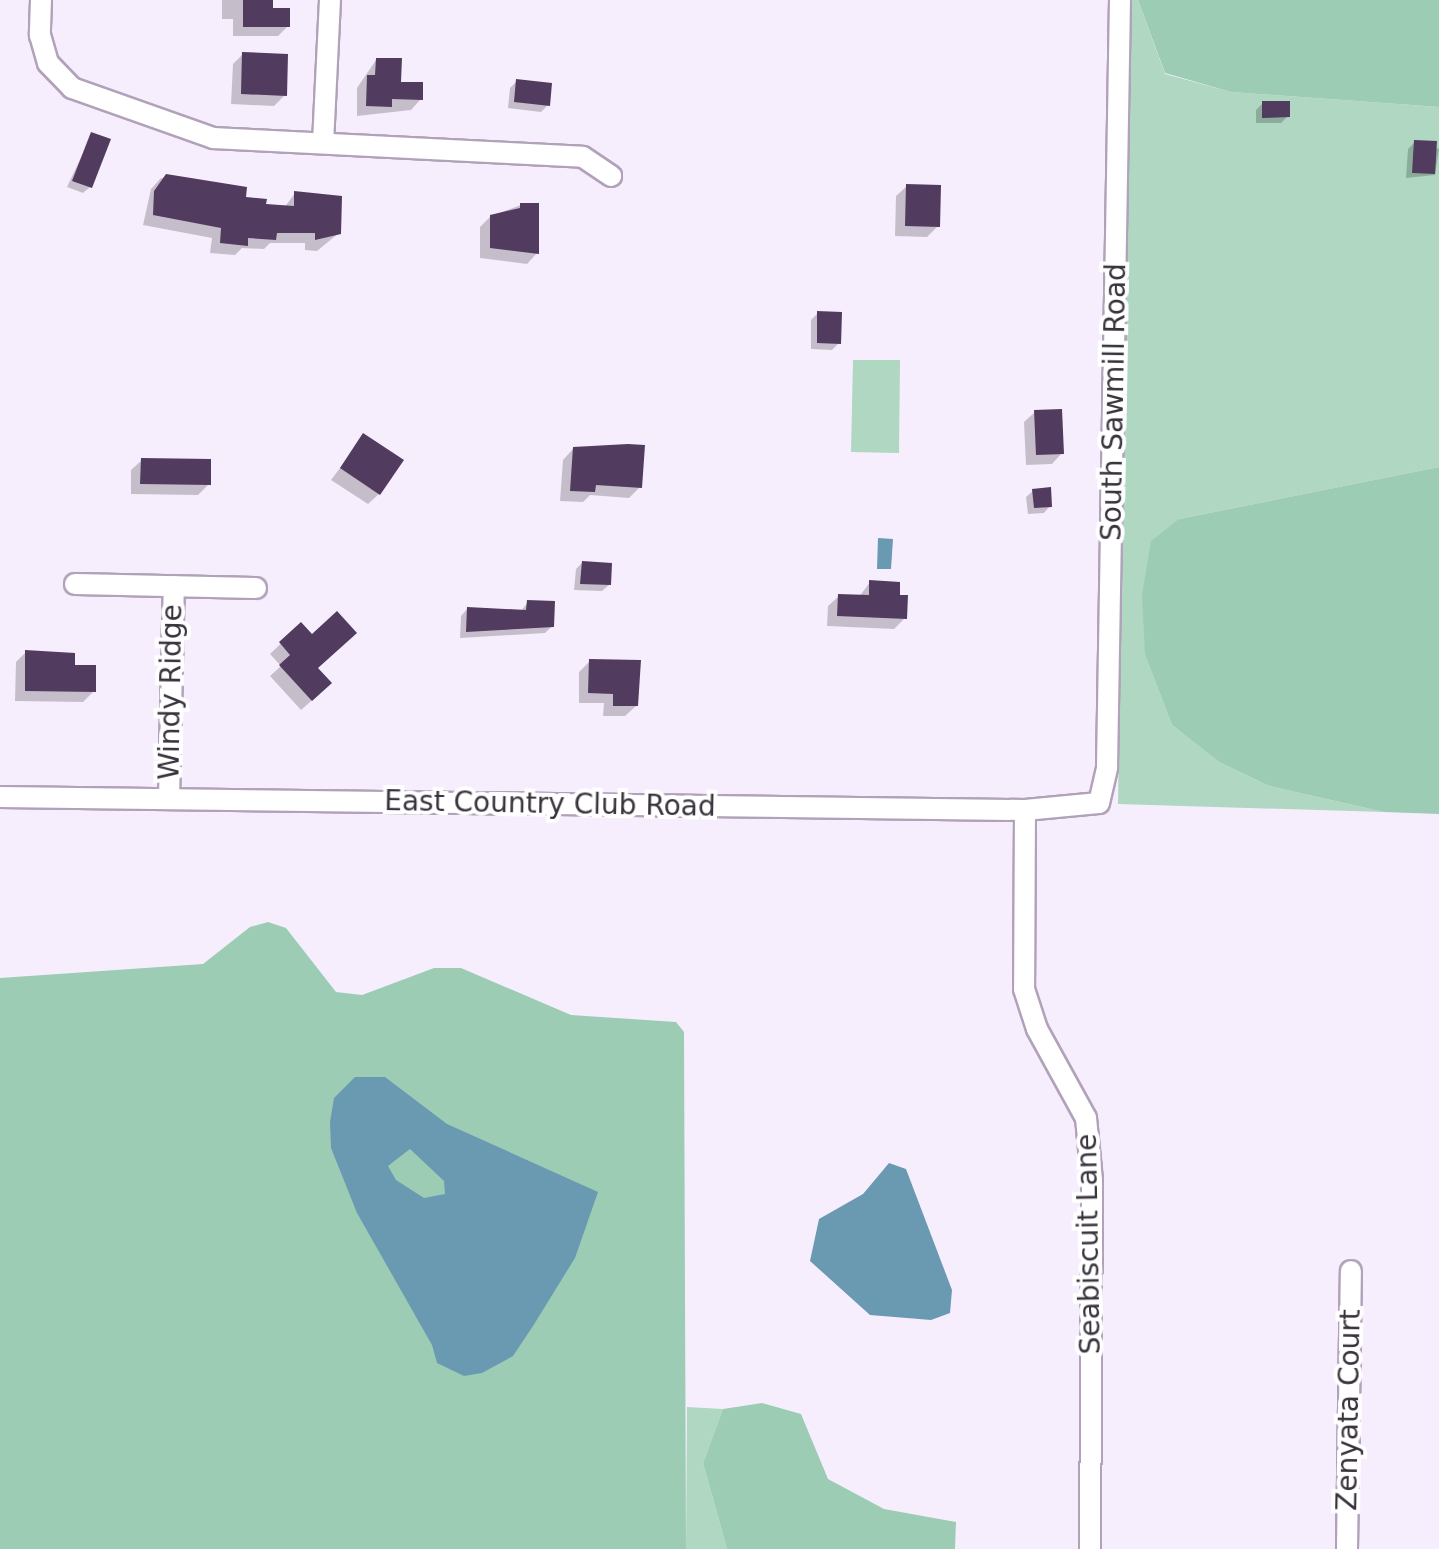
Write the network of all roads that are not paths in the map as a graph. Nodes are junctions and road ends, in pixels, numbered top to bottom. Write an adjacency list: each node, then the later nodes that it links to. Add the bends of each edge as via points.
1 (41, 0): 4 (street, via 40,35 48,63 72,88 213,138)
2 (330, 0): 4 (street)
3 (1120, 0): 11 (street, South Sawmill Road, via 1107,767)
4 (323, 143): 5 (street, via 583,157)
5 (611, 176)
6 (75, 584): 7 (street, Windy Ridge)
7 (174, 586): 8 (street, Windy Ridge); 10 (street, Windy Ridge)
8 (256, 588)
9 (0, 797): 10 (street, East Country Club Road)
10 (169, 799): 12 (street, East Country Club Road)
11 (1099, 803): 12 (street, East Country Club Road)
12 (1025, 810): 14 (street, Seabiscuit Lane, via 1024,989 1037,1029 1086,1118 1092,1180)
13 (1351, 1271): 15 (street, Zenyata Court)
14 (1090, 1549)
15 (1347, 1549)

